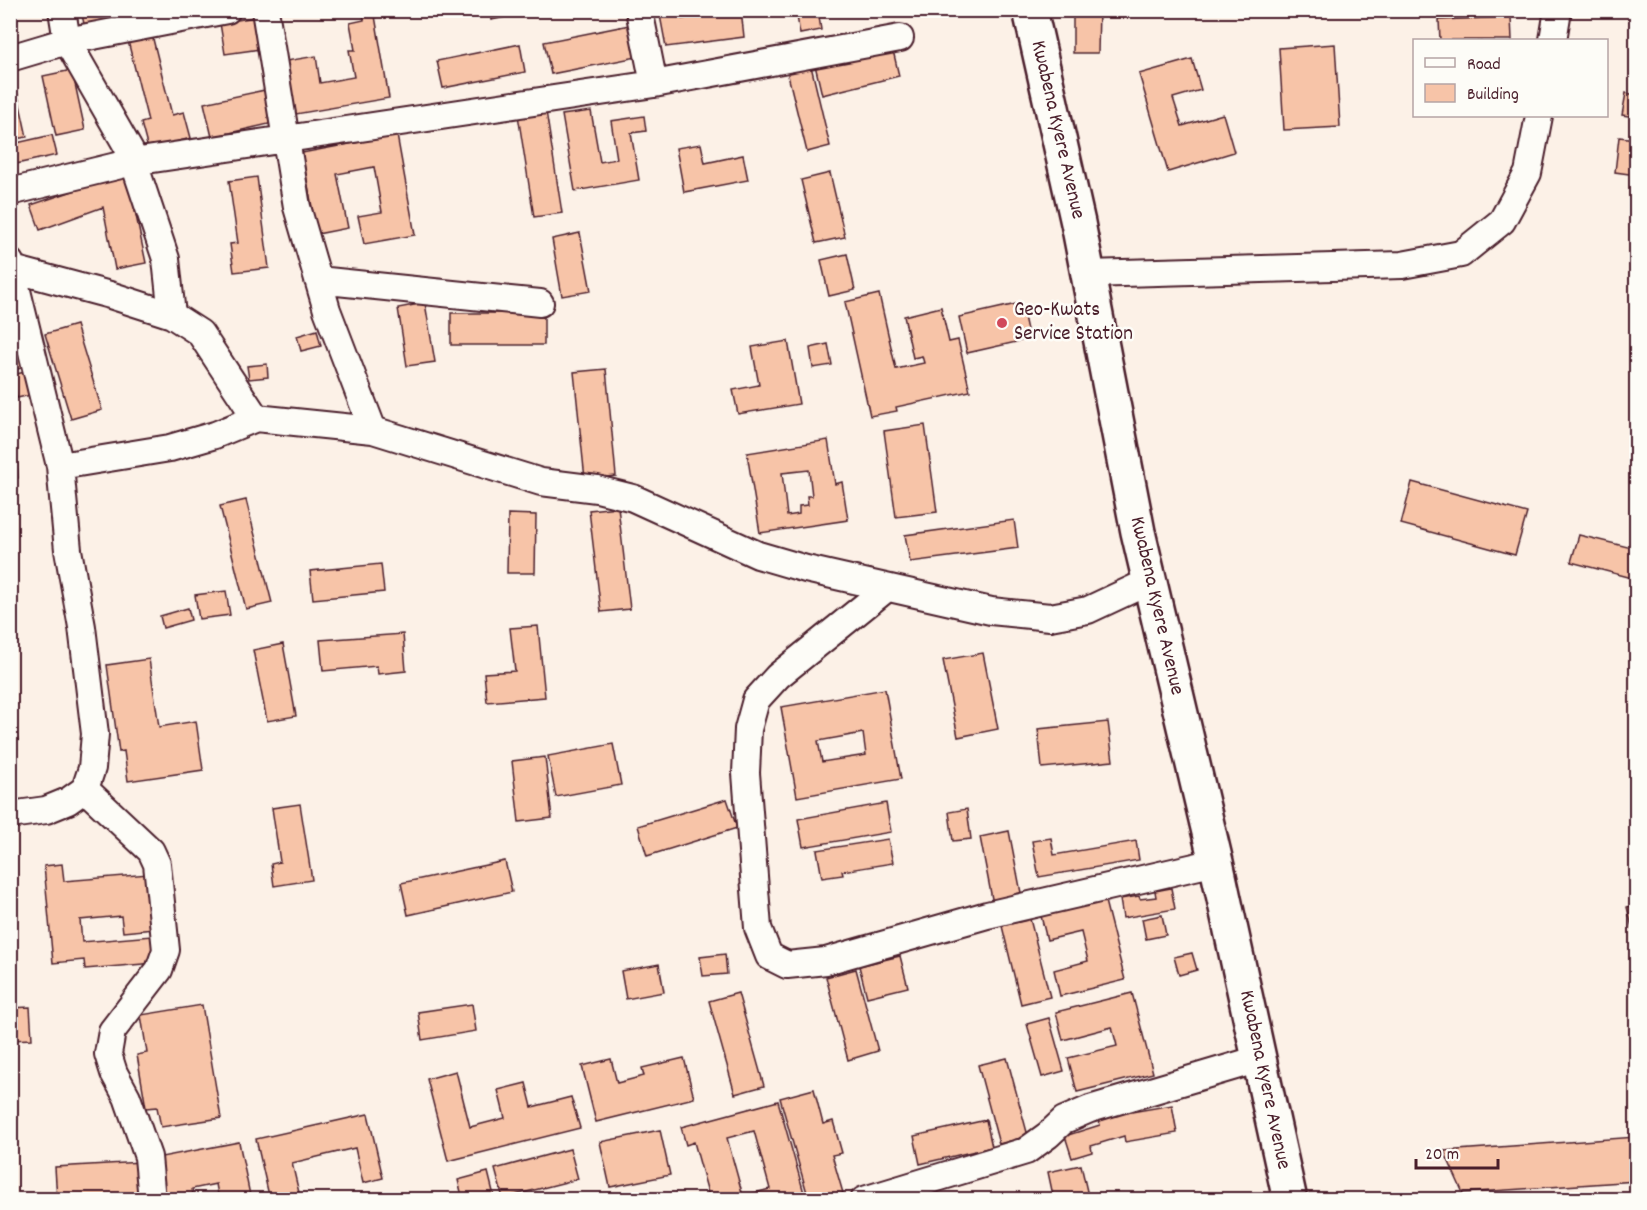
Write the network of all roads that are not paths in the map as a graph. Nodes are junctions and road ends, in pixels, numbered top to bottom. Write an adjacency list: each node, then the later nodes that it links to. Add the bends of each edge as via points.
1 (62, 10): 9 (street)
2 (227, 10): 9 (street)
3 (265, 10): 13 (street)
4 (639, 10): 11 (street)
5 (1030, 10): 17 (main road, Kwabena Kyere Avenue)
6 (1558, 10): 8 (street)
7 (900, 38): 11 (street)
8 (1553, 39)
9 (67, 41): 10 (street); 14 (street)
10 (10, 58)
11 (654, 84): 13 (street)
12 (1539, 117): 17 (street, via 1528,173 1502,221 1461,254 1402,265)
13 (287, 139): 14 (street); 18 (street, via 297,207)
14 (133, 162): 15 (street); 20 (street, via 166,259)
15 (10, 192)
16 (12, 265): 20 (street); 23 (street)
17 (1088, 274): 24 (main road, Kwabena Kyere Avenue)
18 (318, 280): 19 (street); 22 (street)
19 (540, 303)
20 (172, 315): 21 (street, via 200,333)
21 (256, 418): 22 (street); 23 (street, via 170,448)
22 (374, 430): 25 (street, via 541,482 633,498 758,555)
23 (60, 466): 26 (street, via 95,734 92,768)
24 (1150, 581): 25 (street, via 1088,610 1050,617 991,611); 28 (main road, Kwabena Kyere Avenue)
25 (887, 588): 28 (street, via 778,676 756,699 748,729 746,773 758,928 769,956 788,965 826,961 987,915)
26 (85, 789): 27 (street, via 46,810); 30 (street, via 151,850 157,864 166,950 159,970 112,1031 108,1054 148,1157)
27 (10, 815)
28 (1216, 862): 29 (main road, Kwabena Kyere Avenue)
29 (1259, 1059): 31 (street, via 1090,1109 1064,1120 1026,1151); 32 (main road, Kwabena Kyere Avenue)
30 (152, 1200)
31 (864, 1200)
32 (1290, 1200)

